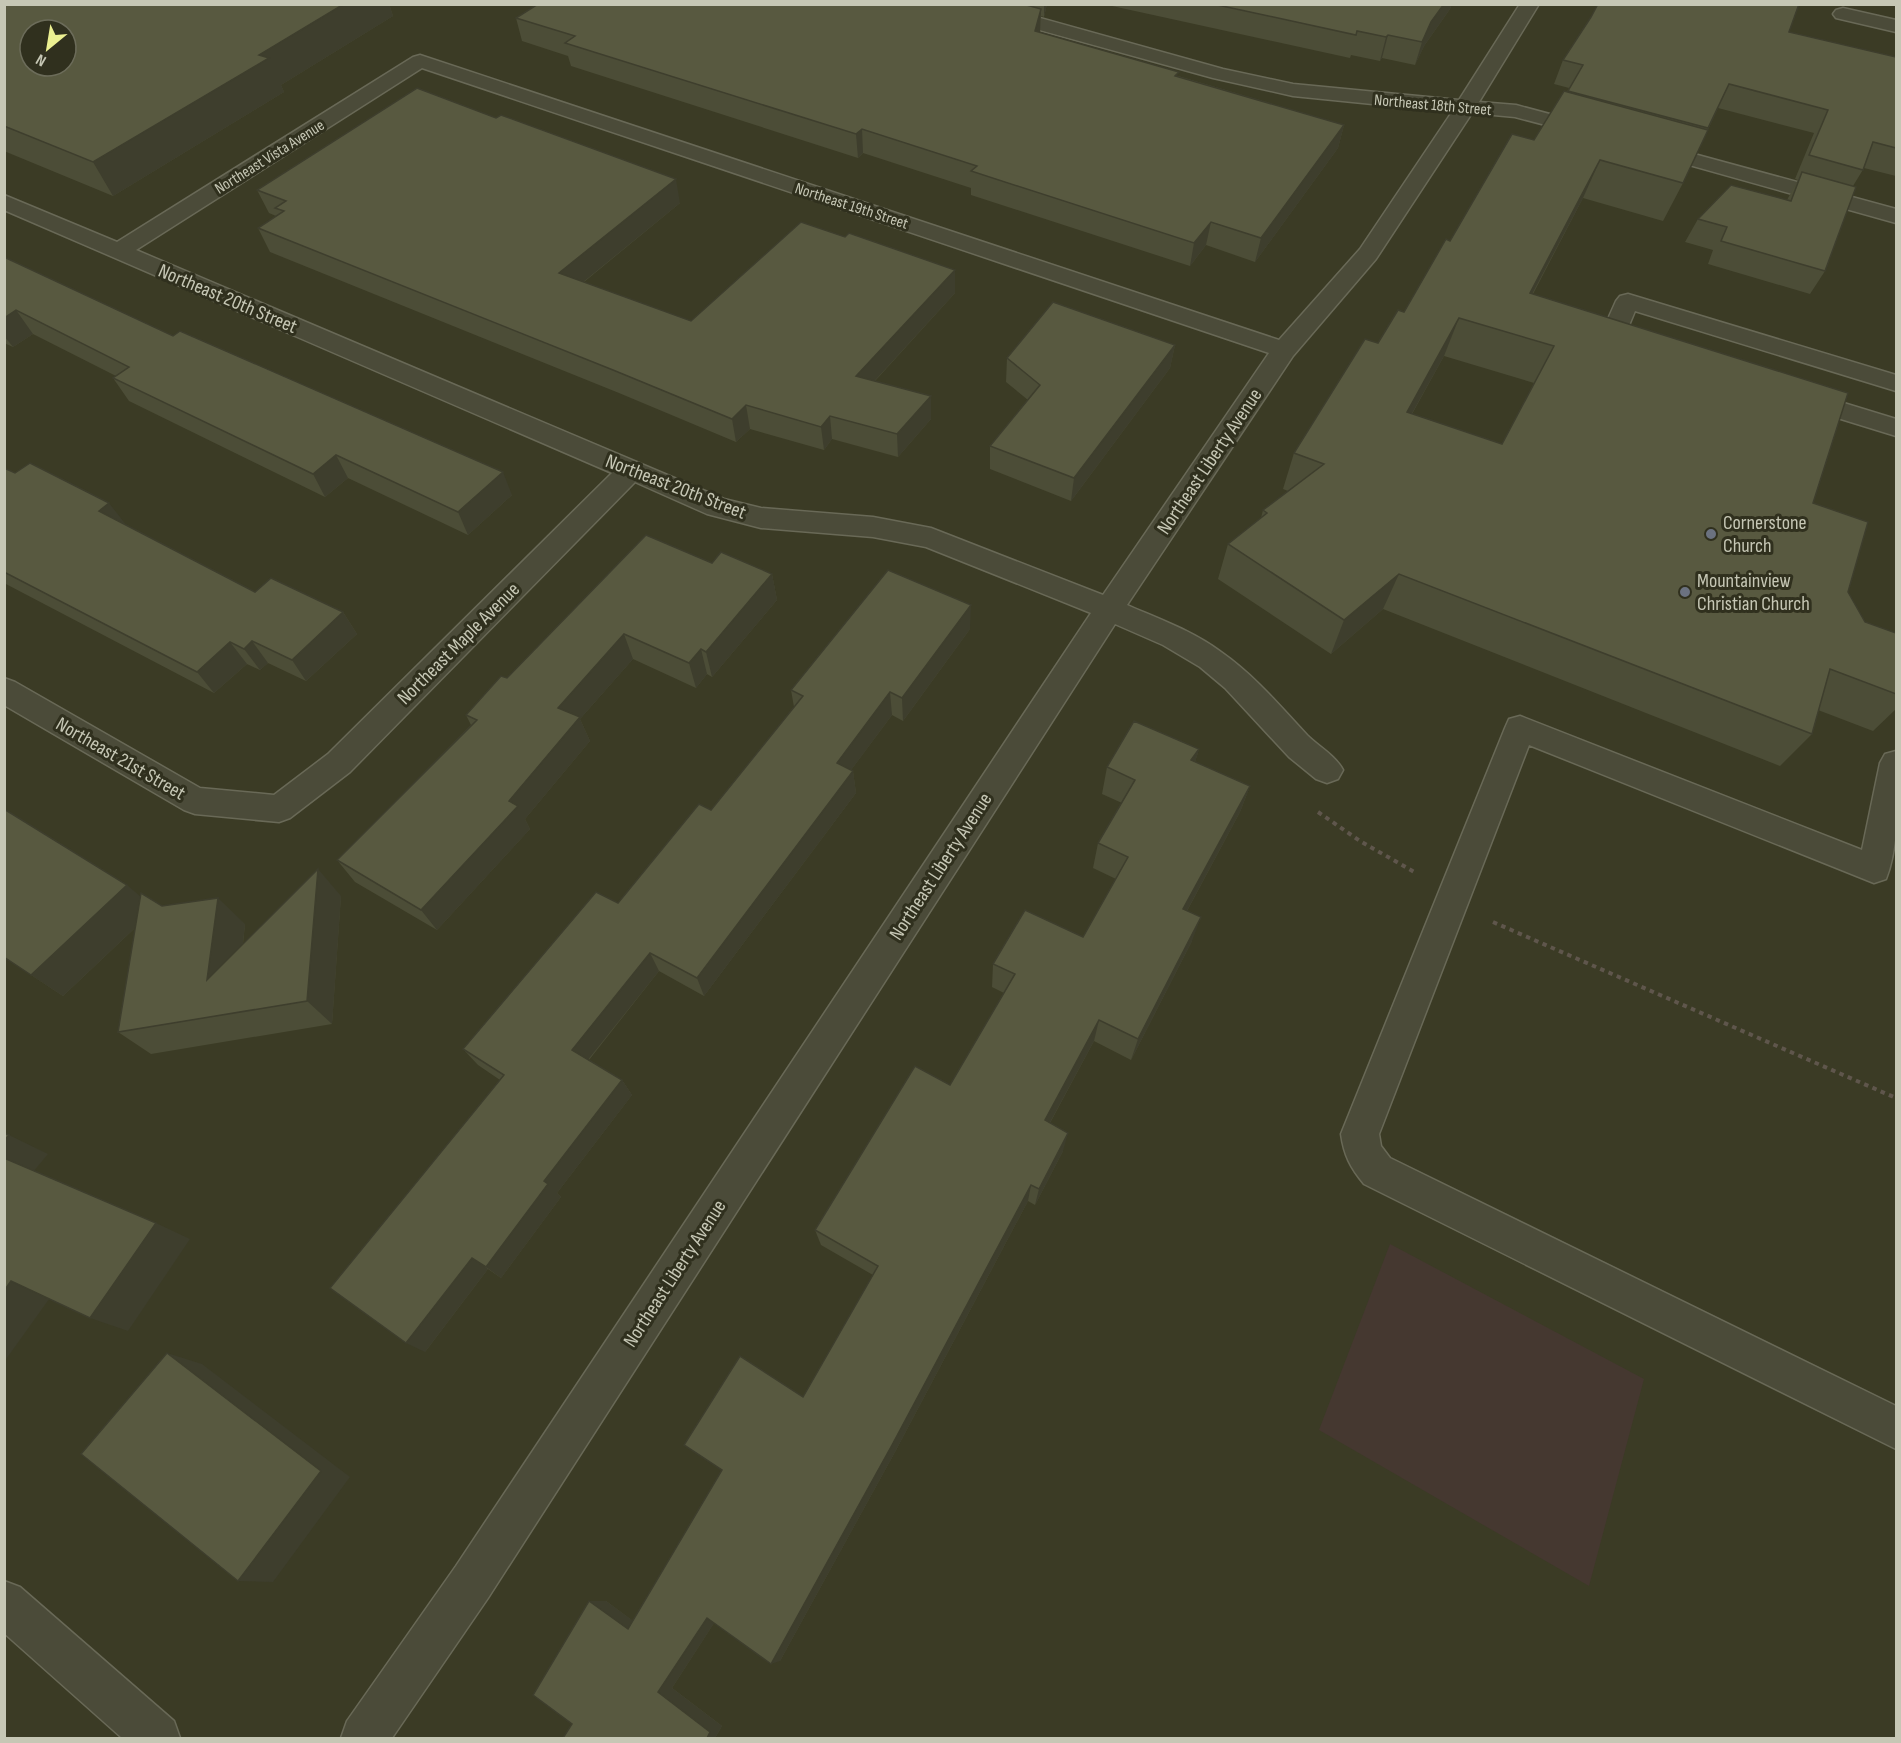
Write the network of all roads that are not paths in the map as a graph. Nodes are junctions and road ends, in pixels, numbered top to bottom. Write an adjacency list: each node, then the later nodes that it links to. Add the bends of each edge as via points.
1 (966, 4): 6 (street, Northeast 18th Street, via 1209,72 1293,90)
2 (1530, 4): 6 (street, Northeast Liberty Avenue)
3 (1843, 14): 4 (street, via 1872,30)
4 (1896, 26)
5 (420, 61): 11 (street, Northeast Vista Avenue); 12 (street, Northeast 19th Street)
6 (1467, 105): 7 (street, Northeast 18th Street, via 1516,111); 12 (street, Northeast Liberty Avenue, via 1370,252)
7 (1608, 136)
8 (1631, 142): 10 (street)
9 (4, 202): 11 (street, Northeast 20th Street)
10 (1896, 216)
11 (118, 251): 17 (street, Northeast 20th Street)
12 (1284, 350): 18 (street, Northeast Liberty Avenue)
13 (1656, 353): 14 (street, via 1611,339 1628,301)
14 (1896, 383)
15 (1771, 388): 16 (street)
16 (1896, 428)
17 (631, 470): 18 (street, Northeast 20th Street, via 717,507 761,518 873,527 931,538); 22 (street, Northeast Maple Avenue, via 339,762)
18 (1109, 609): 21 (street, Northeast 20th Street, via 1173,637 1210,659); 26 (street, Northeast Liberty Avenue, via 472,1582)
19 (4, 690): 22 (street, Northeast 21st Street, via 195,801)
20 (1896, 763): 23 (street, via 1874,869 1520,728 1360,1134 1363,1154 1377,1171)
21 (1327, 770)
22 (279, 809)
23 (1896, 1428)
24 (4, 1603): 25 (street)
25 (157, 1738)
26 (364, 1738)

